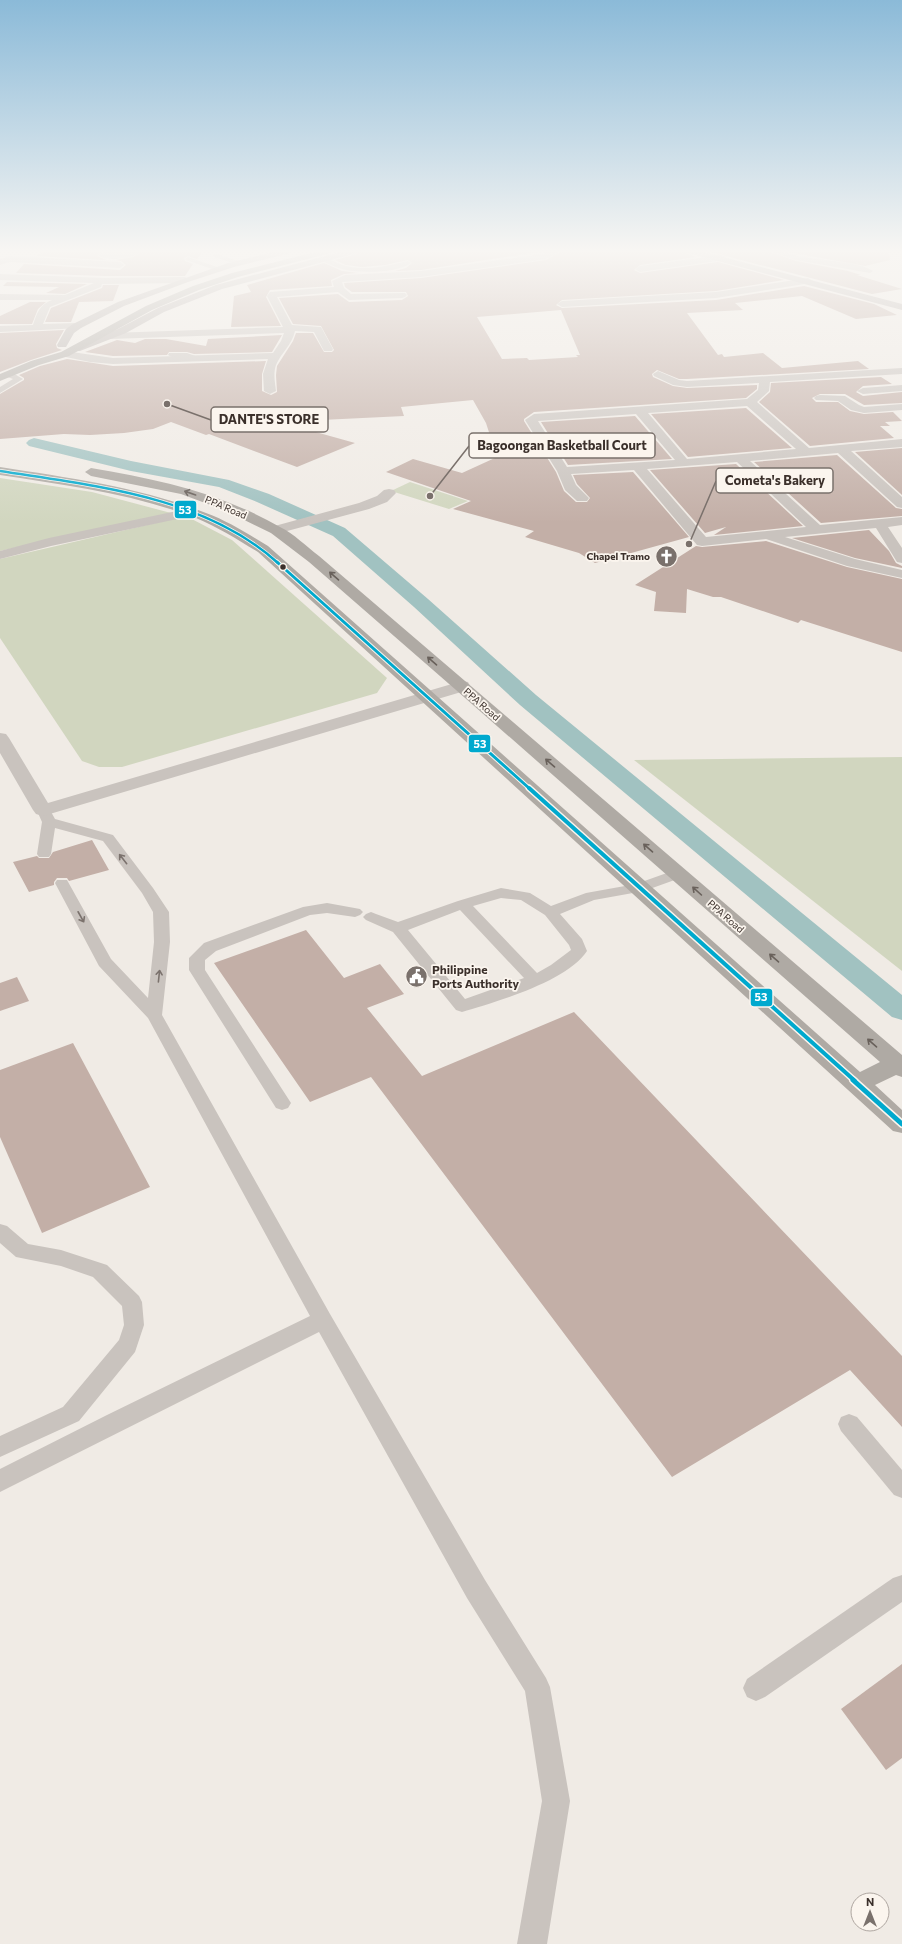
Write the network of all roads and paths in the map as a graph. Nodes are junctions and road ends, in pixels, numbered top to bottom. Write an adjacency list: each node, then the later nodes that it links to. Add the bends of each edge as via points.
1 (66, 342): 6 (main road)
2 (74, 342): 6 (highway)
3 (89, 342): 6 (highway, via 76,348)
4 (286, 342): 9 (street)
5 (324, 342): 7 (street)
6 (64, 349): 10 (street, via 90,359 113,361); 13 (highway)
7 (328, 349)
8 (172, 355): 10 (lane)
9 (276, 356): 10 (street); 17 (street, via 269,372)
10 (197, 358)
11 (902, 371): 14 (street)
12 (658, 374): 14 (street, via 677,383 687,384)
13 (4, 376): 16 (lane, via 19,379)
14 (765, 380): 20 (street, via 763,391)
15 (902, 388): 18 (street)
16 (0, 391)
17 (270, 391)
18 (864, 391)
19 (820, 398): 21 (street, via 841,398 855,408 864,410)
20 (750, 402): 22 (street); 25 (street)
21 (902, 407)
22 (639, 410): 28 (street); 33 (street, via 531,420)
23 (902, 443): 24 (street)
24 (840, 448): 25 (street); 36 (street)
25 (805, 451): 26 (street)
26 (740, 458): 28 (street); 41 (street)
27 (0, 459): 29 (highway)
28 (684, 462): 30 (street)
29 (52, 466)
30 (637, 466): 33 (street); 42 (street, via 702,542)
31 (75, 469): 40 (highway, PPA Road, one-way to 31, via 228,507 185,491 121,476)
32 (0, 471): 37 (highway, PPA Road, via 139,496)
33 (563, 471): 35 (street, via 570,487)
34 (389, 493): 40 (street, via 382,499 364,506)
35 (582, 498)
36 (902, 504)
37 (191, 512): 43 (street); 47 (highway, PPA Road, via 246,537 263,549)
38 (902, 521): 39 (street)
39 (880, 524): 41 (street); 44 (street)
40 (276, 530): 46 (highway, PPA Road, one-way to 40, via 314,559)
41 (817, 530): 42 (street)
42 (764, 536): 45 (street, via 852,563)
43 (0, 555)
44 (902, 559)
45 (902, 574)
46 (462, 686): 47 (street); 51 (highway, PPA Road, one-way to 46)
47 (428, 696): 49 (street); 53 (highway)
48 (0, 738): 49 (street)
49 (46, 816): 50 (lane); 60 (lane, one-way to 49, via 162,942 161,912 108,838)
50 (44, 854)
51 (678, 874): 53 (lane); 61 (highway, PPA Road, one-way to 51)
52 (62, 883): 60 (lane, one-way to 60, via 105,962)
53 (639, 888): 56 (lane, via 591,896); 62 (highway)
54 (463, 904): 56 (lane, via 501,893 514,894 525,896); 58 (lane); 59 (lane)
55 (355, 912): 63 (lane, via 327,908 308,910 210,947 197,958 197,970)
56 (550, 912): 59 (lane, via 576,943 579,952 572,960)
57 (371, 917): 58 (lane)
58 (398, 928): 59 (lane, via 462,1006)
59 (535, 980)
60 (154, 1015): 66 (lane)
61 (900, 1066): 62 (highway)
62 (857, 1084): 64 (highway)
63 (282, 1103)
64 (902, 1124)
65 (0, 1232): 68 (lane, via 23,1250 61,1258 100,1271 132,1302 134,1325 128,1345 71,1414)
66 (323, 1320): 69 (lane); 73 (lane, via 476,1589 536,1687 556,1801)
67 (849, 1424): 70 (lane)
68 (0, 1448)
69 (0, 1481)
70 (902, 1487)
71 (902, 1587): 72 (lane)
72 (756, 1688)
73 (532, 1944)

